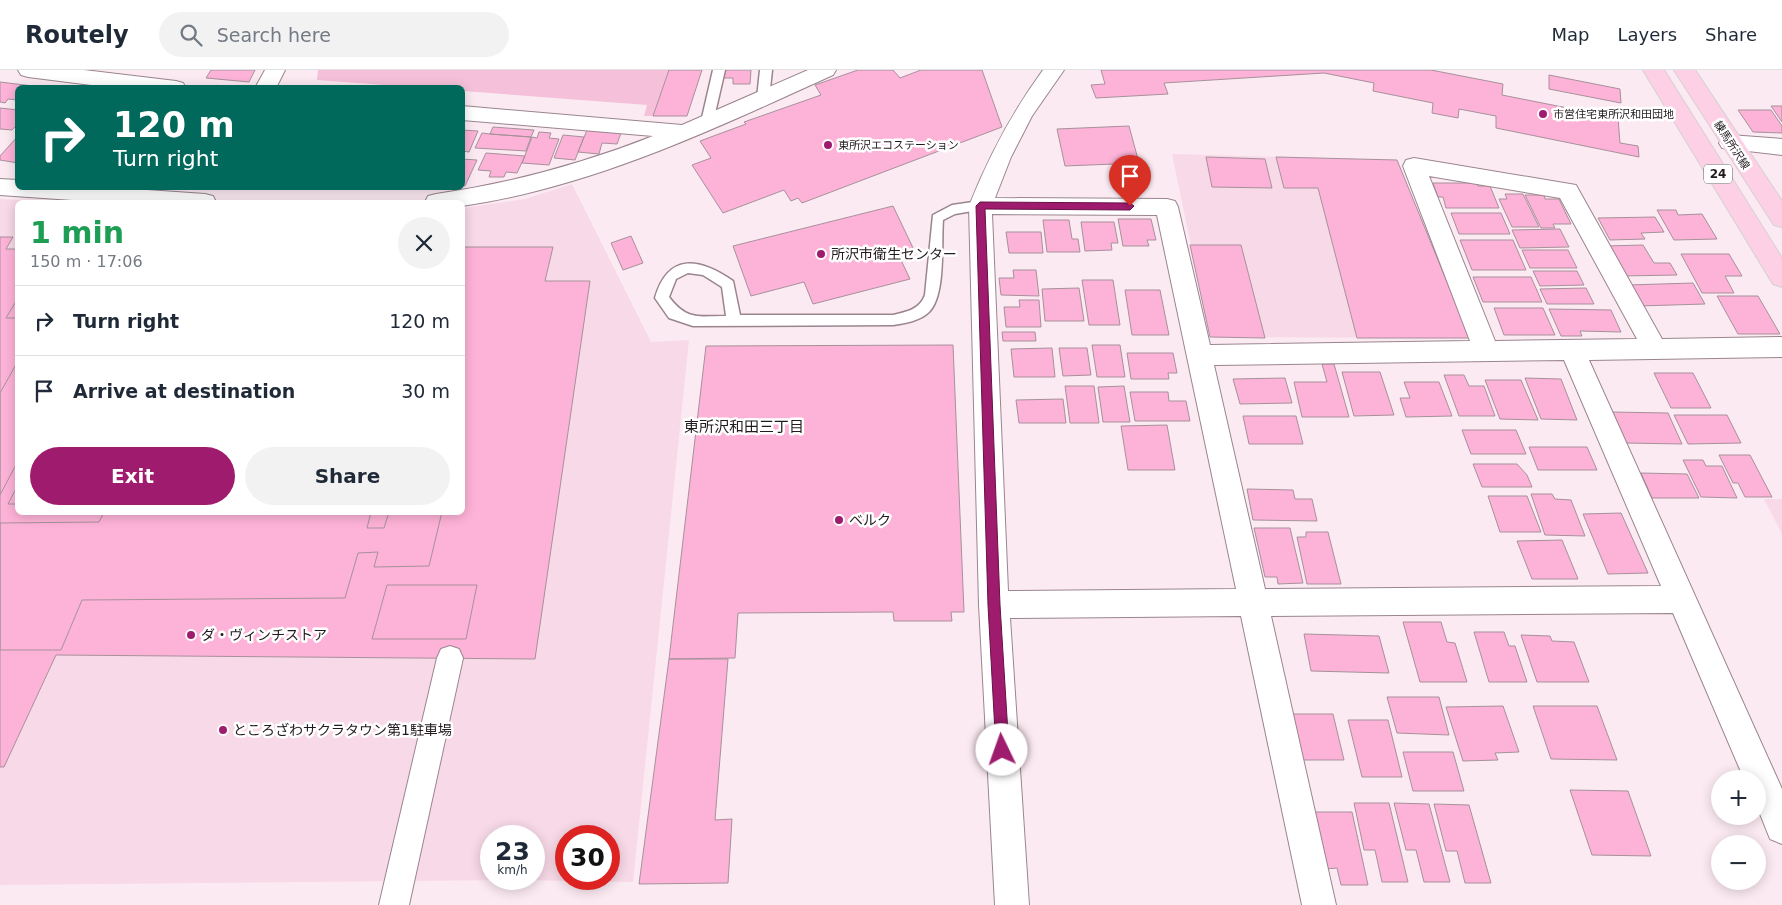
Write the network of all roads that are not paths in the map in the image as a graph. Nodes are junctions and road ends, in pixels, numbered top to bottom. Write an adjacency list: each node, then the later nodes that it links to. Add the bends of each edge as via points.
1 (28, 70): 9 (street)
2 (275, 70): 10 (street)
3 (719, 70): 13 (lane)
4 (766, 70): 11 (lane)
5 (826, 70): 11 (street)
6 (1054, 70): 22 (street, via 1023,114 1000,157)
7 (1653, 70): 24 (main road, 練馬所沢線 / 24)
8 (1684, 70): 15 (main road, 練馬所沢線 / 24)
9 (151, 85)
10 (267, 85)
11 (763, 98): 13 (street)
12 (465, 113): 14 (street)
13 (708, 122): 14 (street)
14 (686, 131): 21 (street, via 549,182)
15 (1730, 143): 16 (street); 23 (main road, 練馬所沢線 / 24)
16 (1782, 147)
17 (0, 187): 18 (street)
18 (15, 188)
19 (41, 190): 20 (street)
20 (178, 200)
21 (447, 200)
22 (980, 206): 25 (lane, via 952,210 937,218 933,293 923,311 911,317 893,320); 30 (street, via 1167,206); 33 (street)
23 (1782, 219)
24 (1782, 278)
25 (734, 321): 25 (lane, via 693,321 674,314 662,298 664,284 670,274 700,267 716,274 728,284)
26 (1782, 347): 27 (street)
27 (1655, 349): 28 (street); 29 (street, via 1568,191 1414,166)
28 (1572, 350): 29 (street); 31 (street)
29 (1486, 351): 30 (street)
30 (1200, 355): 32 (street)
31 (1682, 599): 32 (street); 35 (street)
32 (1253, 603): 33 (street); 38 (street)
33 (994, 605): 37 (street)
34 (450, 658): 36 (street)
35 (1782, 827)
36 (394, 905)
37 (1012, 905)
38 (1319, 905)

